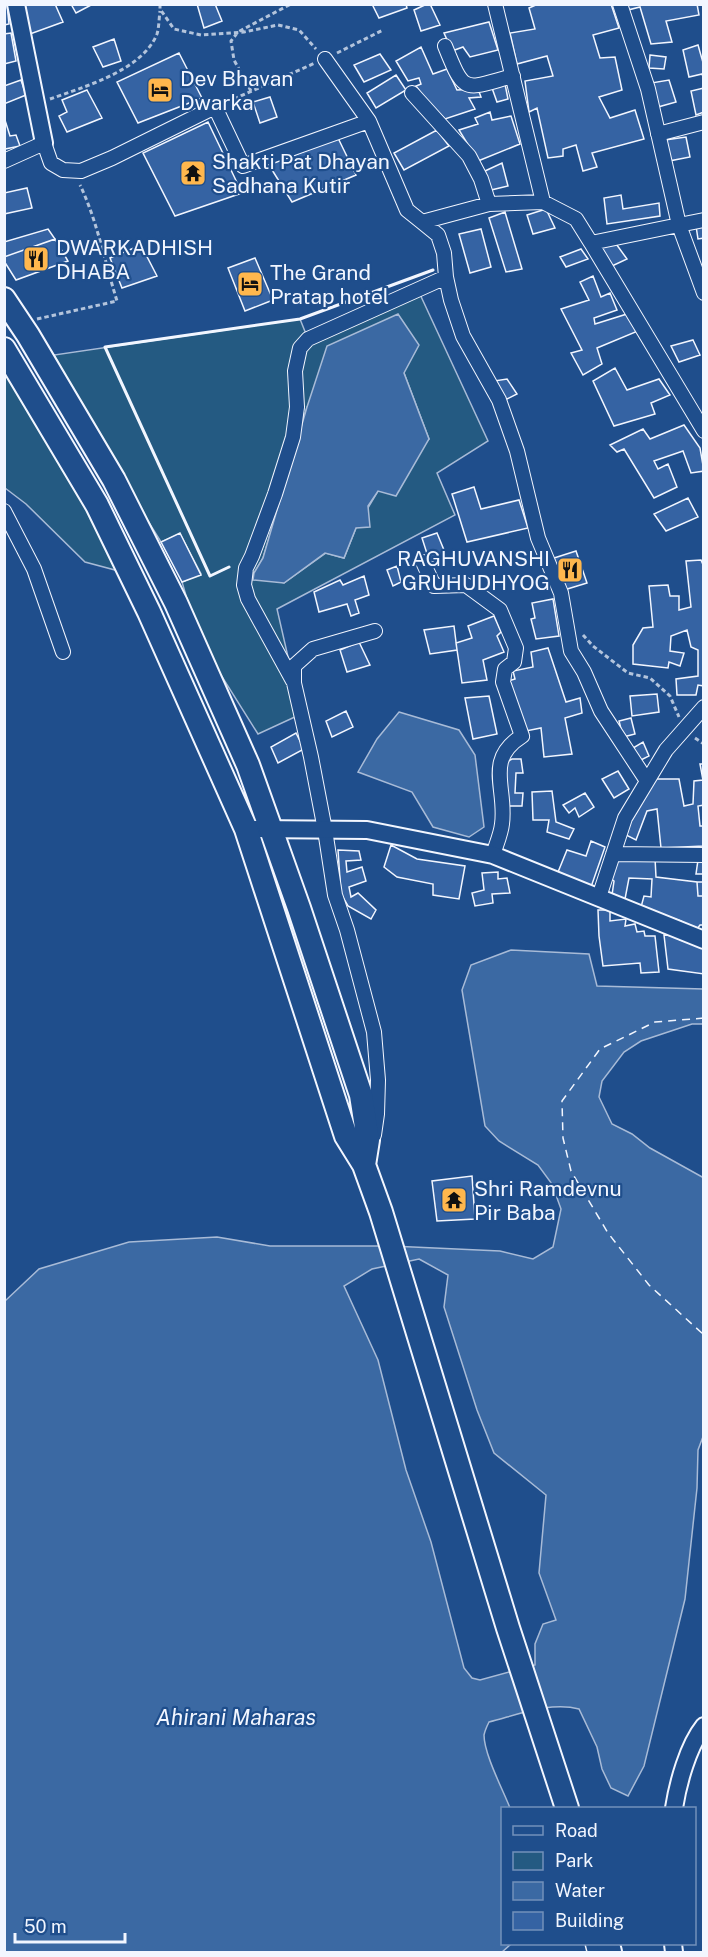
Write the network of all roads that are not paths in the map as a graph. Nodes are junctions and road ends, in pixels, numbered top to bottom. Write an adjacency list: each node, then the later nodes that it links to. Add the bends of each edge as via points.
1 (16, 4): 11 (street)
2 (495, 4): 6 (street)
3 (620, 4): 10 (street, via 648,89)
4 (445, 46): 6 (street, via 462,82 468,86)
5 (325, 59): 8 (street)
6 (513, 76): 13 (street)
7 (412, 93): 14 (street, via 469,156)
8 (369, 120): 11 (street, via 243,166 215,107 81,171 63,170 51,163); 16 (street, via 407,210)
9 (704, 122): 10 (street)
10 (658, 134): 17 (street)
11 (44, 143): 12 (street)
12 (4, 161)
13 (543, 202): 14 (street); 18 (street, via 576,219)
14 (489, 204): 16 (street)
15 (704, 220): 17 (street)
16 (422, 222): 19 (street, via 438,236)
17 (679, 225): 18 (street); 20 (street)
18 (591, 243): 23 (street)
19 (446, 277): 28 (street, via 308,339 300,348 295,370 297,407 293,437 246,568 244,585); 30 (street, via 463,336 499,400 517,451 538,538 561,593 571,651 601,711)
20 (704, 293)
21 (4, 299): 32 (highway, via 114,480 176,603 248,765)
22 (4, 349): 31 (highway, via 97,506)
23 (704, 431)
24 (4, 511): 27 (street, via 34,569)
25 (423, 562): 35 (street, via 434,586 466,585 500,610 516,648 514,662 505,669 503,682 522,736 512,742 499,762 502,824)
26 (375, 631): 28 (street, via 312,649 294,666)
27 (63, 652)
28 (294, 683): 33 (street)
29 (704, 707): 30 (street, via 666,750)
30 (647, 781): 34 (street, via 625,818)
31 (246, 829): 32 (street); 39 (highway, via 346,1137)
32 (271, 830): 33 (street); 39 (highway, via 361,1095 369,1140)
33 (325, 830): 35 (street, via 367,830); 39 (street, via 335,895 374,1032 377,1114)
34 (614, 854): 36 (street); 37 (street)
35 (494, 855): 37 (street)
36 (704, 855)
37 (599, 897): 38 (street)
38 (704, 940)
39 (364, 1165): 41 (highway)
40 (704, 1726): 42 (street, via 695,1738)
41 (566, 1807)
42 (674, 1807)

